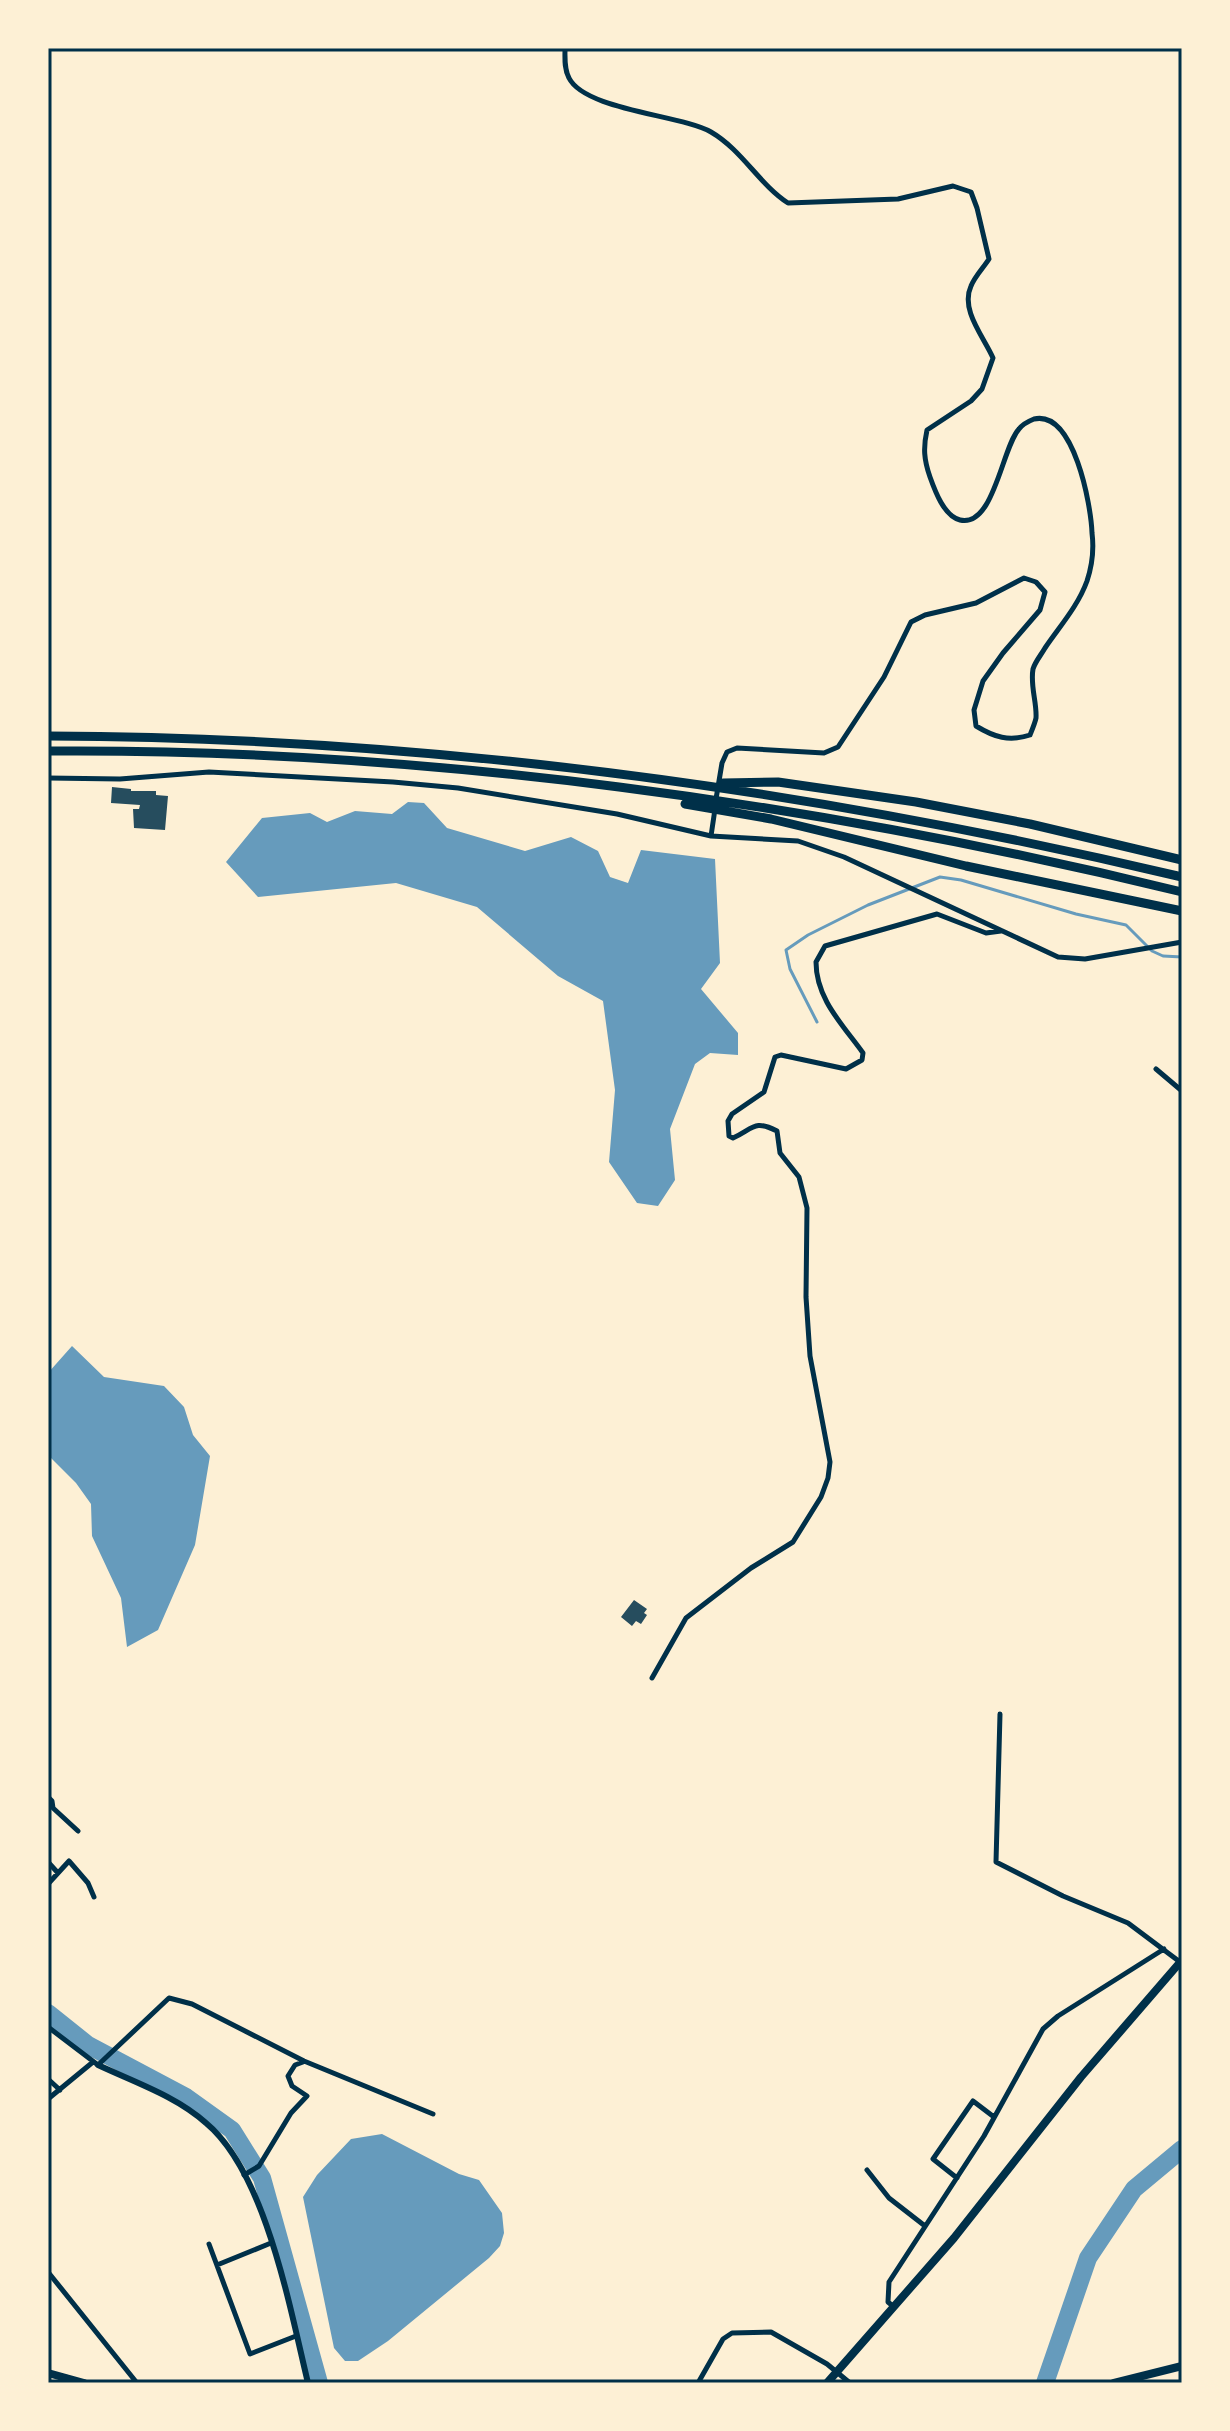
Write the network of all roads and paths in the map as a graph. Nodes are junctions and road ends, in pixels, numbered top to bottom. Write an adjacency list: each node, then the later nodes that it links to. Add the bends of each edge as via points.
1 (565, 48): 7 (street, via 570,81 580,91 709,131 788,203 898,199 953,186 971,192 989,259 968,300 993,358 982,389 927,430 924,459 933,486 956,519 978,516 1017,430 1044,418 1056,423 1068,439 1086,490 1092,533 1088,577 1079,600 1033,666 1036,718 1030,735 1015,740 992,736 976,726 974,710 983,681 1040,610 1045,592 1024,578 976,603 911,622 884,677 838,747 824,753 737,748 727,752)
2 (48, 736): 6 (highway, via 384,749)
3 (48, 751): 5 (highway, via 218,754)
4 (48, 778): 7 (street, via 209,772 393,782 458,788)
5 (564, 782): 10 (highway, via 842,822); 11 (highway, via 771,819)
6 (695, 783): 8 (highway, via 778,782 916,802); 9 (highway, via 845,806)
7 (711, 832): 12 (street, via 798,841 844,857)
8 (1182, 860)
9 (1182, 877)
10 (1182, 892)
11 (1182, 911)
12 (1001, 931): 13 (street, via 1058,957 1085,959); 16 (street, via 986,933 937,914 825,946 816,962 823,995 863,1053 862,1060 846,1069 775,1057 764,1092 732,1114 728,1129 733,1138 756,1125 777,1131 780,1153 803,1188 810,1356 830,1462 828,1478 793,1542 686,1618)
13 (1182, 942)
14 (1156, 1069): 15 (street)
15 (1182, 1091)
16 (652, 1678)
17 (1000, 1714): 24 (street, via 996,1862 1128,1923)
18 (48, 1797): 19 (street)
19 (78, 1831)
20 (48, 1862): 21 (street)
21 (58, 1874): 22 (street); 23 (street, via 69,1861)
22 (48, 1884)
23 (94, 1897)
24 (1164, 1949): 25 (street); 33 (street, via 1050,2022)
25 (1181, 1961): 42 (highway)
26 (48, 2027): 28 (street)
27 (304, 2061): 28 (street, via 192,2004 169,1998); 32 (street); 35 (street, via 288,2076 307,2096 259,2166)
28 (96, 2063): 30 (street); 35 (street, via 186,2107 209,2124)
29 (48, 2079): 30 (street)
30 (60, 2090): 31 (street)
31 (48, 2099)
32 (433, 2114)
33 (994, 2117): 36 (street); 36 (street, via 973,2101 933,2159)
34 (867, 2170): 37 (street, via 889,2198)
35 (244, 2175): 38 (street)
36 (957, 2178): 37 (street)
37 (925, 2226): 42 (street, via 889,2282 888,2302)
38 (271, 2243): 40 (street); 43 (street)
39 (209, 2244): 40 (street)
40 (217, 2265): 43 (street, via 250,2354)
41 (48, 2272): 48 (street)
42 (894, 2307): 45 (highway)
43 (296, 2336): 49 (street)
44 (1182, 2366): 53 (highway)
45 (837, 2372): 50 (street, via 771,2332 732,2333 723,2339); 51 (highway); 52 (street)
46 (48, 2373): 47 (highway)
47 (79, 2382)
48 (137, 2383)
49 (308, 2383)
50 (698, 2383)
51 (827, 2383)
52 (850, 2383)
53 (1114, 2383)

